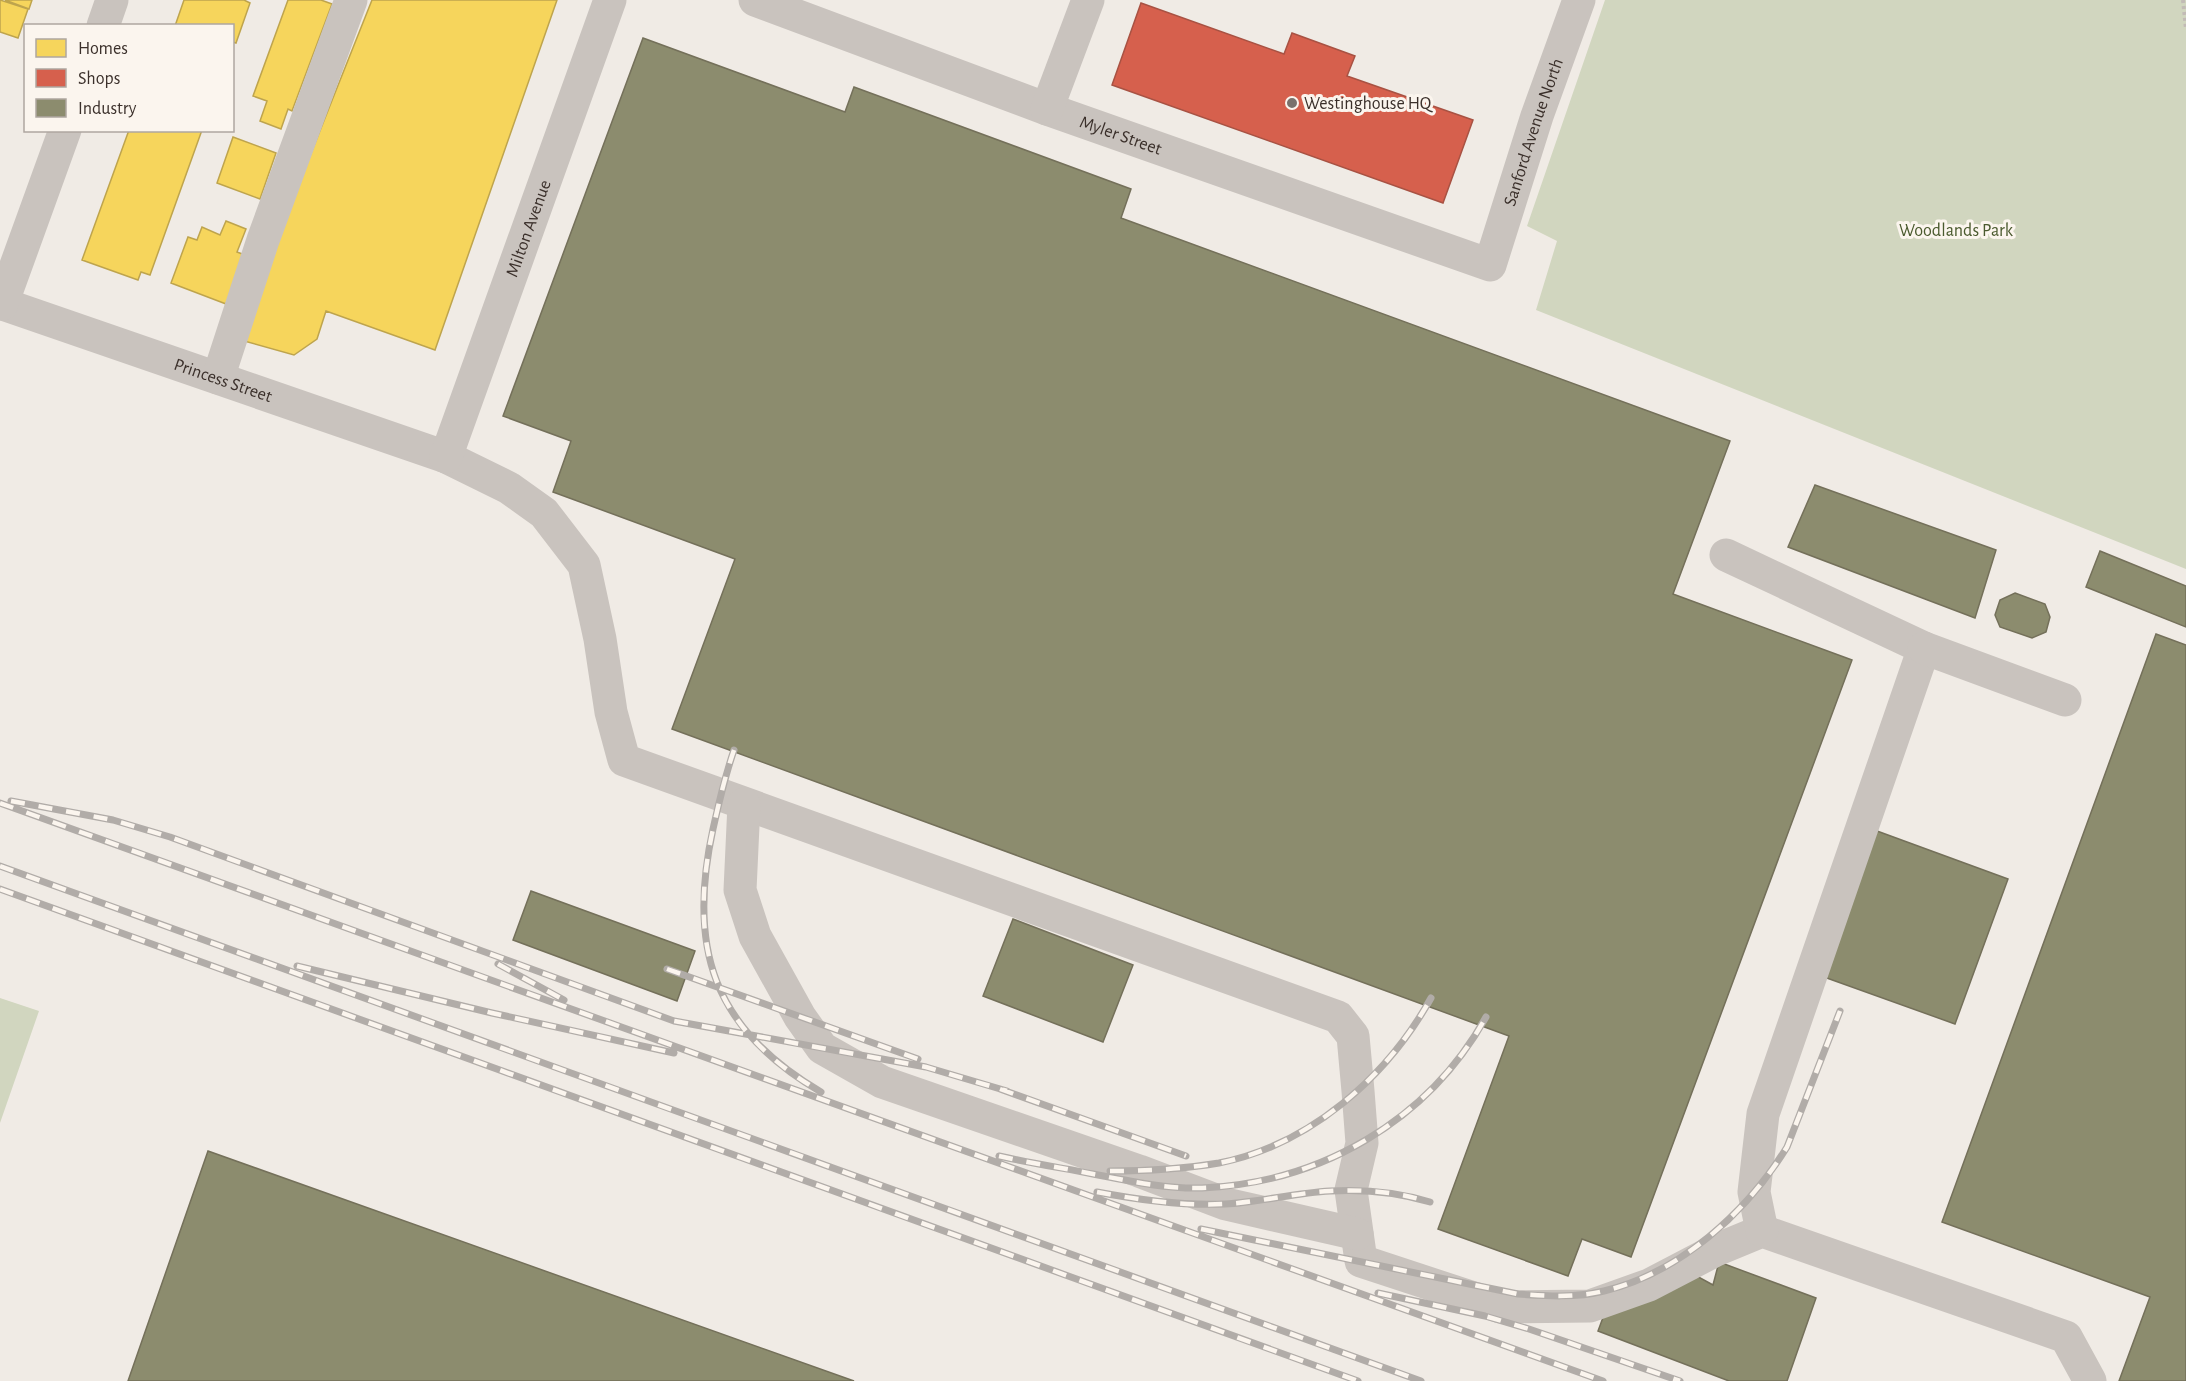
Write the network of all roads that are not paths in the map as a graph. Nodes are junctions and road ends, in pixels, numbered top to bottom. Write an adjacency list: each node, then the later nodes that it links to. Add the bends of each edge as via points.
1 (112, 0): 7 (street)
2 (351, 0): 12 (street, via 263,240)
3 (610, 0): 13 (street, Milton Avenue)
4 (755, 0): 8 (street, Myler Street)
5 (1088, 0): 8 (street)
6 (1579, 0): 10 (street, Sanford Avenue North)
7 (104, 24)
8 (1047, 109): 10 (street, Myler Street)
9 (64, 132): 11 (street)
10 (1490, 265)
11 (1, 304): 12 (street, Princess Street)
12 (218, 378): 13 (street, Princess Street)
13 (446, 457): 17 (street, Princess Street, via 509,488 544,513 584,566 611,712 624,760)
14 (1726, 555): 15 (street)
15 (1924, 648): 16 (street); 18 (street, via 1763,1114 1754,1192)
16 (2065, 700)
17 (744, 804): 19 (street, via 740,890 755,936 822,1048 882,1082 1226,1204); 19 (street, via 1338,1017 1353,1036 1358,1091 1362,1143 1351,1190)
18 (1762, 1231): 19 (street, via 1649,1285 1590,1306 1501,1307 1361,1261); 20 (street, via 2066,1337)
19 (1357, 1234)
20 (2090, 1381)

